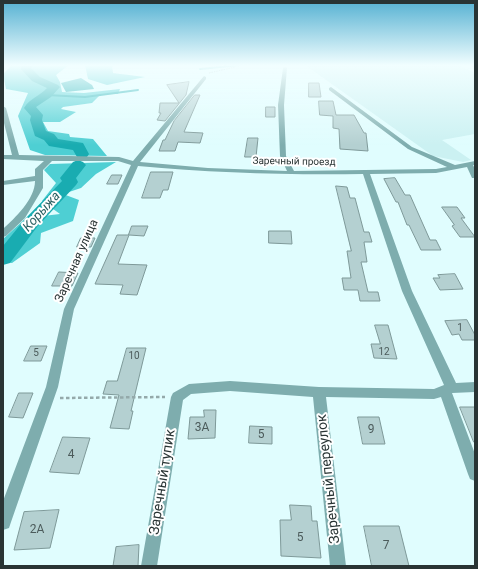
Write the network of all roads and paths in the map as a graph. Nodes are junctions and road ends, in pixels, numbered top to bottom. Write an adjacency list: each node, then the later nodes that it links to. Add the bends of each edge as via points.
1 (193, 92): 8 (street, Заречная улица)
2 (282, 92): 12 (street, via 283,156)
3 (334, 92): 10 (street, via 410,148)
4 (3, 108): 5 (street)
5 (16, 156): 6 (street, Заречный проезд); 7 (street, Заречный проезд)
6 (3, 157)
7 (50, 158): 8 (street, Заречный проезд, via 119,159); 14 (street, via 39,169)
8 (135, 164): 12 (street, Заречный проезд); 21 (street, Заречная улица, via 70,309)
9 (472, 164): 10 (street, Заречный проезд); 13 (street)
10 (454, 167): 11 (street, Заречный проезд)
11 (366, 172): 12 (street, Заречный проезд); 18 (street, via 408,291)
12 (292, 173)
13 (475, 176)
14 (38, 178): 15 (street); 16 (street, via 39,188 22,216)
15 (3, 183)
16 (3, 234)
17 (475, 387): 18 (street)
18 (449, 389): 19 (street, via 434,394); 22 (street)
19 (319, 392): 20 (street, via 230,386 189,389); 25 (street, Заречный переулок)
20 (176, 397): 21 (path); 24 (street, Заречный тупик)
21 (48, 398): 23 (street, Заречная улица)
22 (475, 474)
23 (3, 522)
24 (150, 566)
25 (338, 566)

